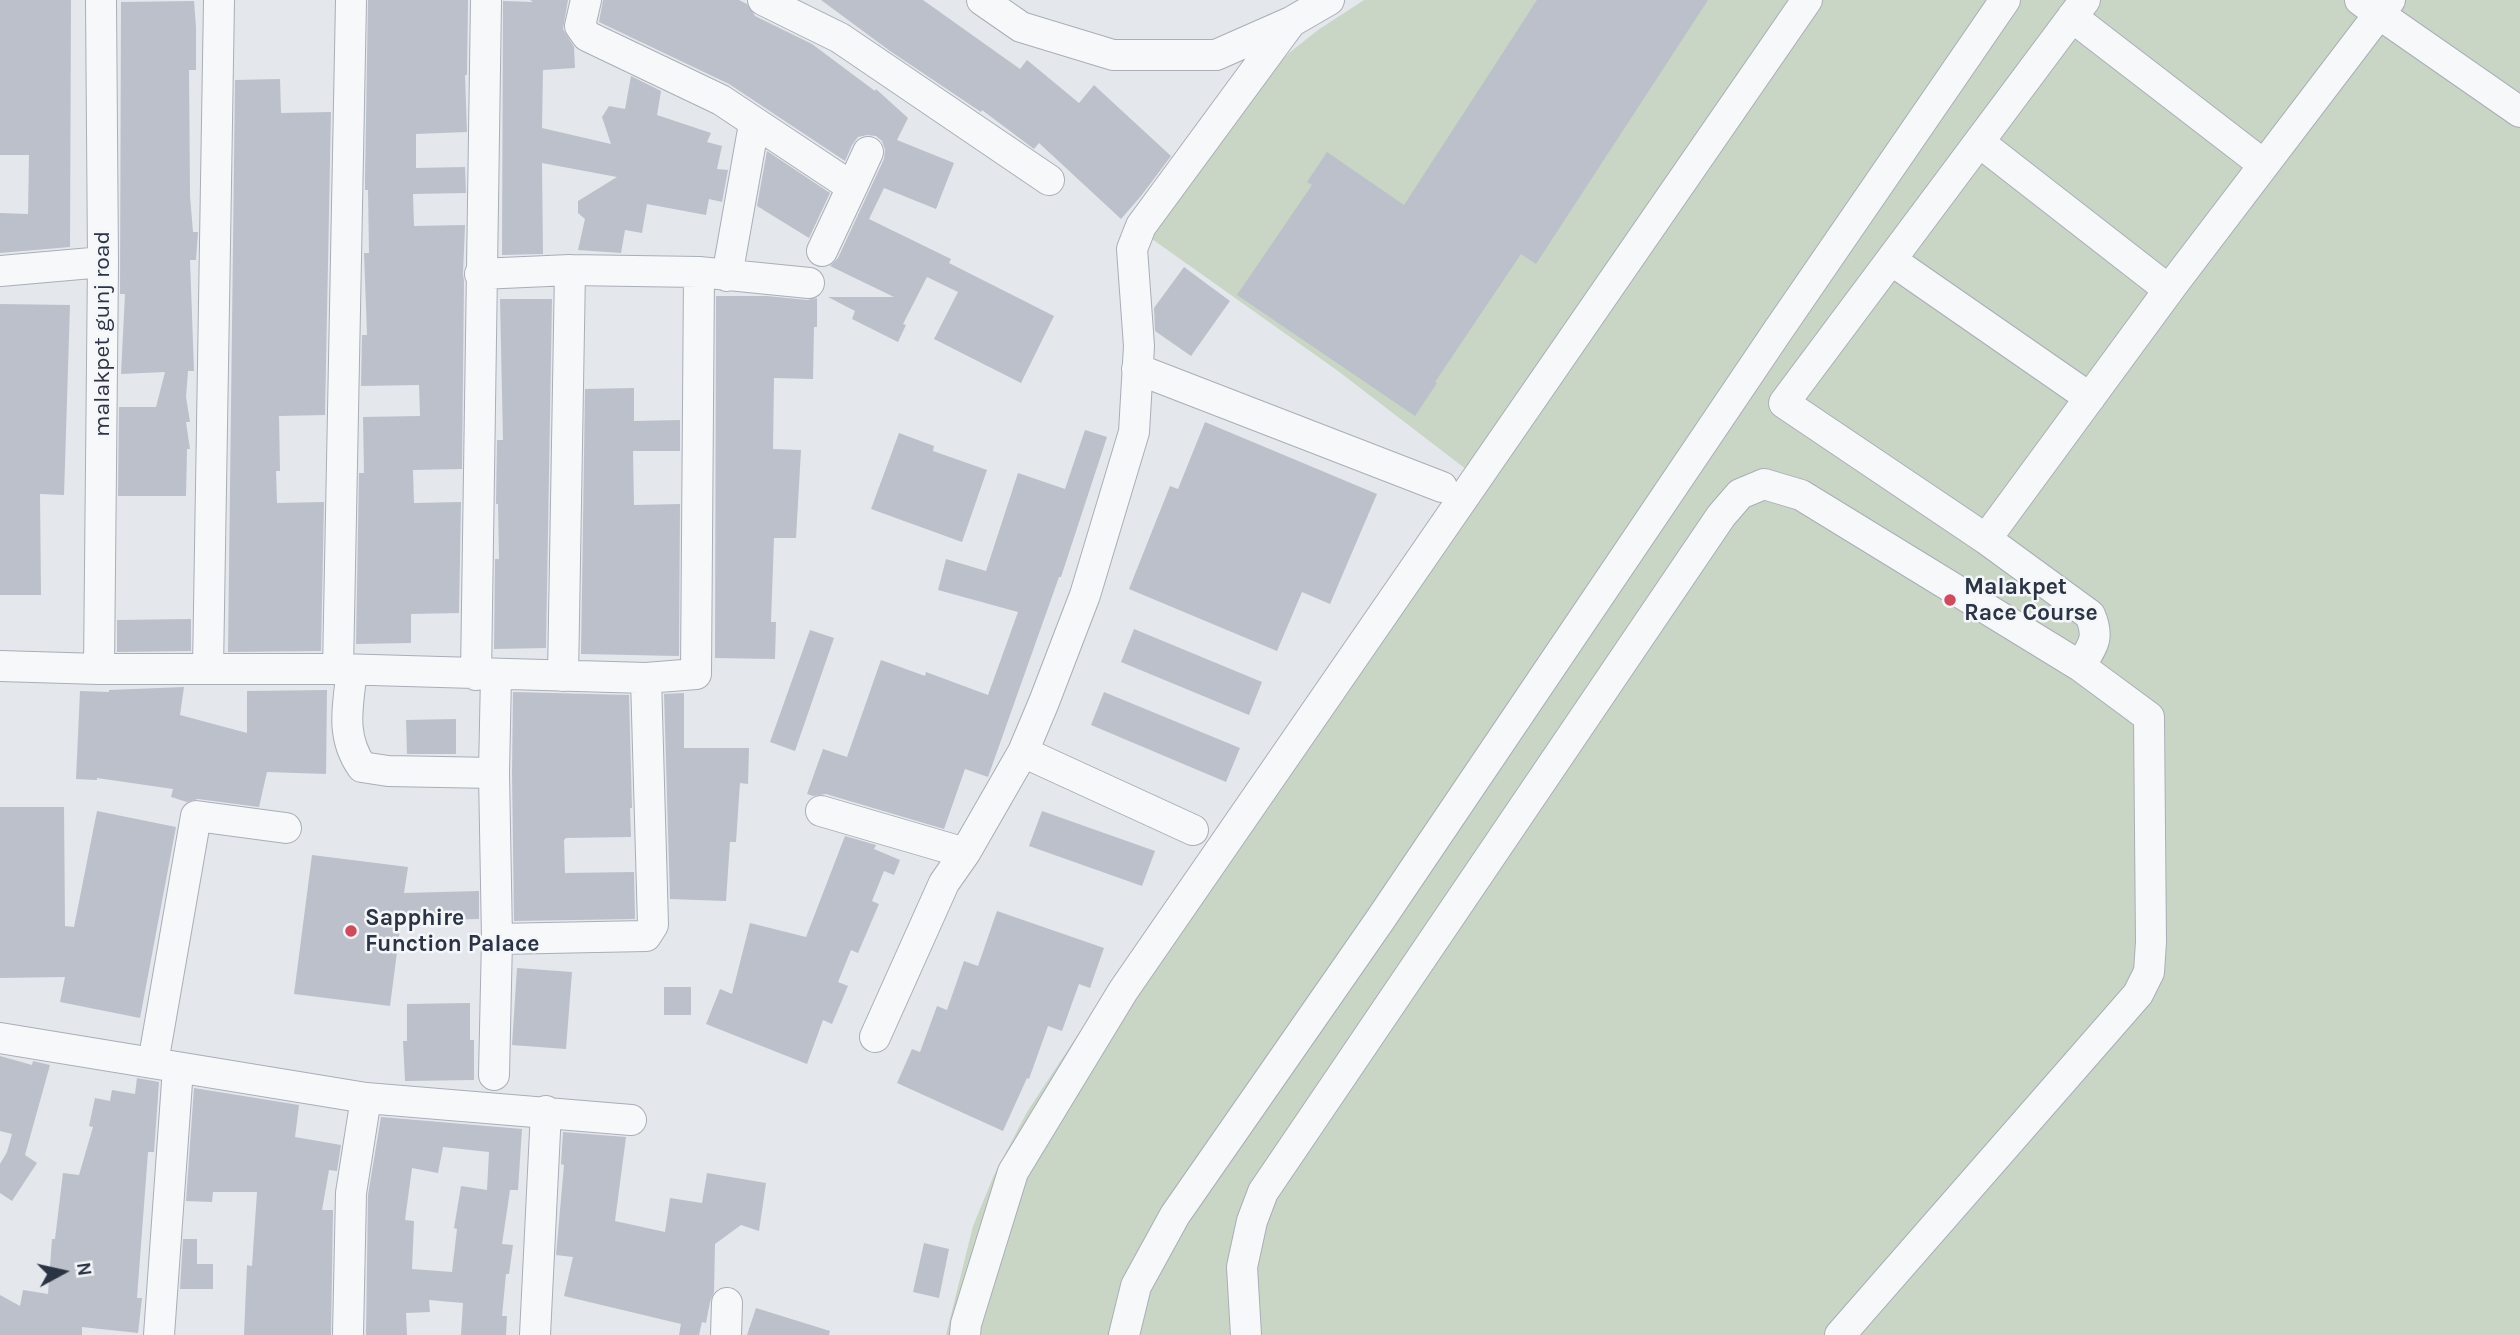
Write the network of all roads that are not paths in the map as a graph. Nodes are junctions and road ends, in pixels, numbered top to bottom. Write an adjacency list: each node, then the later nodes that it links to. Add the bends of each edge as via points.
1 (101, 0): 23 (street, malakpet gunj road)
2 (219, 0): 37 (street)
3 (351, 0): 38 (street)
4 (486, 0): 26 (street)
5 (586, 0): 15 (street, via 580,26 587,36 721,100)
6 (763, 0): 19 (street, via 840,38)
7 (982, 0): 13 (street, via 1021,27 1113,55 1216,55)
8 (1329, 0): 13 (street)
9 (1807, 0): 61 (street, via 1124,991 1013,1172)
10 (2005, 0): 62 (street, via 1175,1215 1136,1286)
11 (2376, 4): 14 (street); 18 (street)
12 (2079, 9): 16 (street); 18 (street)
13 (1291, 22): 30 (street, via 1141,226 1132,249)
14 (2520, 111)
15 (754, 124): 20 (street); 27 (street)
16 (1979, 142): 22 (street); 29 (street)
17 (868, 152): 20 (street)
18 (2264, 165): 29 (street)
19 (1049, 180)
20 (852, 187): 21 (street)
21 (822, 251)
22 (1891, 260): 31 (street); 33 (street, via 1784,403)
23 (103, 262): 25 (street); 36 (street, malakpet gunj road)
24 (570, 270): 26 (street); 27 (street); 40 (street)
25 (0, 271)
26 (480, 274): 39 (street)
27 (713, 274): 28 (street); 41 (street, via 696,674)
28 (809, 283)
29 (2169, 290): 31 (street)
30 (1137, 369): 32 (street); 42 (street, via 1134,432 1085,595)
31 (2090, 398): 33 (street)
32 (1442, 487)
33 (1986, 539): 35 (street, via 2090,615 2097,631)
34 (0, 666): 36 (street)
35 (2080, 666): 63 (street, via 1801,495 1764,484 1740,494 1264,1192 1242,1267); 64 (street, via 2148,717 2149,972 2138,995)
36 (99, 669): 37 (street)
37 (208, 669): 38 (street)
38 (345, 669): 39 (street); 43 (street, via 352,752 362,767)
39 (486, 675): 40 (street); 43 (street)
40 (563, 676): 41 (street)
41 (646, 678): 48 (street, via 653,925 646,936)
42 (1023, 752): 46 (street); 47 (street)
43 (494, 773): 48 (street)
44 (821, 811): 47 (street)
45 (286, 828): 51 (street, via 197,816)
46 (1193, 830)
47 (965, 853): 50 (street, via 944,884)
48 (497, 939): 52 (street)
49 (0, 1038): 51 (street)
50 (875, 1038)
51 (165, 1066): 53 (street); 57 (street)
52 (494, 1074)
53 (366, 1098): 54 (street); 58 (street, via 351,1194)
54 (546, 1111): 55 (street); 59 (street)
55 (631, 1120)
56 (727, 1303): 60 (street)
57 (159, 1335)
58 (348, 1335)
59 (535, 1335)
60 (726, 1335)
61 (965, 1335)
62 (1124, 1335)
63 (1246, 1335)
64 (1840, 1335)

